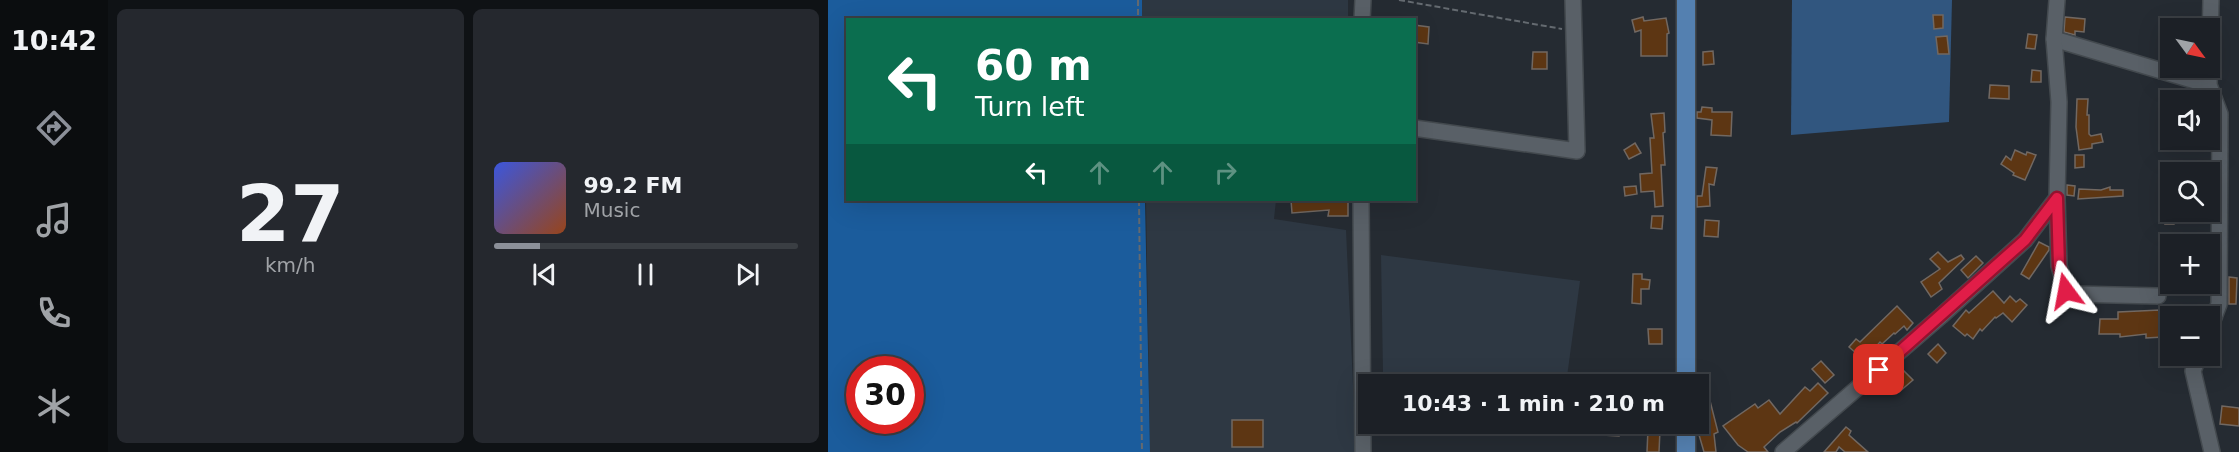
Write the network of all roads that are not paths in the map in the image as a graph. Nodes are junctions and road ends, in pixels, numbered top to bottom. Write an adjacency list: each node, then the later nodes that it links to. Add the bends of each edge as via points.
1 (1363, 0): 6 (street)
2 (1573, 0): 9 (street, via 1577,151)
3 (1686, 0): 15 (main road)
4 (2057, 0): 7 (street)
5 (2211, 0): 8 (street)
6 (1362, 18)
7 (2054, 39): 8 (street); 10 (street, via 2059,102)
8 (2209, 85): 13 (street, via 2220,114)
9 (1416, 128)
10 (2057, 198): 12 (street, via 2059,266 2066,291); 19 (street, via 2025,240)
11 (1360, 201): 17 (street)
12 (2158, 296)
13 (2218, 306)
14 (2195, 366): 20 (street)
15 (1686, 374)
16 (1686, 434): 18 (main road)
17 (1363, 452)
18 (1686, 452)
19 (1783, 452)
20 (2212, 452)

